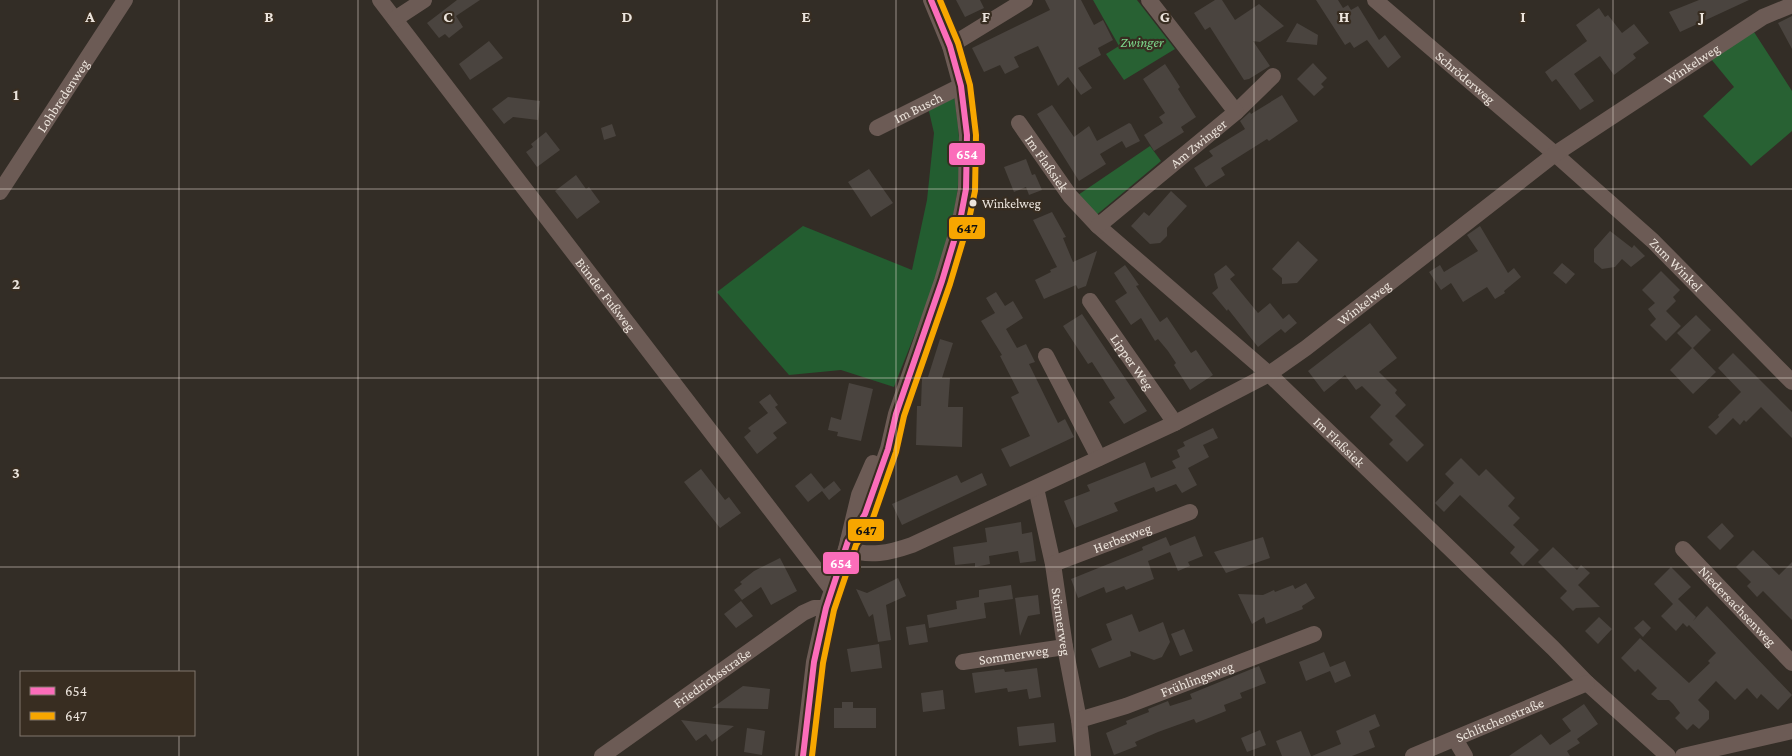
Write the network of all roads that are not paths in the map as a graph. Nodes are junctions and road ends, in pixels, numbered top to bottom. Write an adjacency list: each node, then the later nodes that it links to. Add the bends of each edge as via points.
1 (124, 0): 17 (street, Lohbredenweg)
2 (380, 0): 9 (street, Bünder Fußweg)
3 (424, 0): 9 (street)
4 (931, 0): 10 (street)
5 (1025, 0): 10 (street)
6 (1149, 0): 13 (street, Am Zwinger)
7 (1375, 0): 16 (street, Schröderweg)
8 (1792, 5): 16 (street, Winkelweg, via 1762,17)
9 (395, 19): 30 (street, Bünder Fußweg)
10 (950, 46): 12 (street)
11 (1273, 76): 13 (street)
12 (961, 86): 15 (street, Im Busch); 27 (street, via 967,134 966,189 960,221 896,414 859,495)
13 (1236, 112): 18 (street, Am Zwinger)
14 (1019, 123): 18 (street, Im Flaßsiek, via 1070,196)
15 (877, 128)
16 (1555, 154): 21 (street, Winkelweg); 22 (street, Zum Winkel, via 1653,241)
17 (0, 192)
18 (1098, 226): 21 (street, Im Flaßsiek)
19 (1090, 301): 23 (street, Lipper Weg)
20 (1046, 356): 24 (street)
21 (1269, 374): 23 (street, Winkelweg); 36 (street, Im Flaßsiek)
22 (1792, 382)
23 (1175, 423): 24 (street, Winkelweg)
24 (1099, 458): 25 (street, Winkelweg)
25 (1036, 488): 27 (street, Winkelweg, via 895,551 869,554); 29 (street, Störmerweg)
26 (1190, 512): 29 (street, Herbstweg)
27 (847, 545): 30 (street)
28 (1682, 550): 35 (street, Niedersachsenweg)
29 (1053, 564): 33 (street, Störmerweg)
30 (832, 590): 31 (street)
31 (826, 608): 40 (street, Friedrichsstraße, via 814,608 803,613); 41 (street, via 814,662)
32 (1314, 634): 37 (street, Frühlingsweg, via 1126,706)
33 (1065, 647): 34 (street, Sommerweg); 37 (street, Störmerweg)
34 (963, 662)
35 (1792, 663)
36 (1587, 683): 39 (street, Schlitchenstraße); 45 (street, Im Flaßsiek)
37 (1079, 720): 42 (street, Störmerweg)
38 (1792, 730): 46 (street)
39 (1455, 739): 43 (street, Schlitchenstraße); 44 (street)
40 (602, 756)
41 (802, 756)
42 (1083, 756)
43 (1413, 756)
44 (1466, 756)
45 (1668, 756)
46 (1683, 756)

